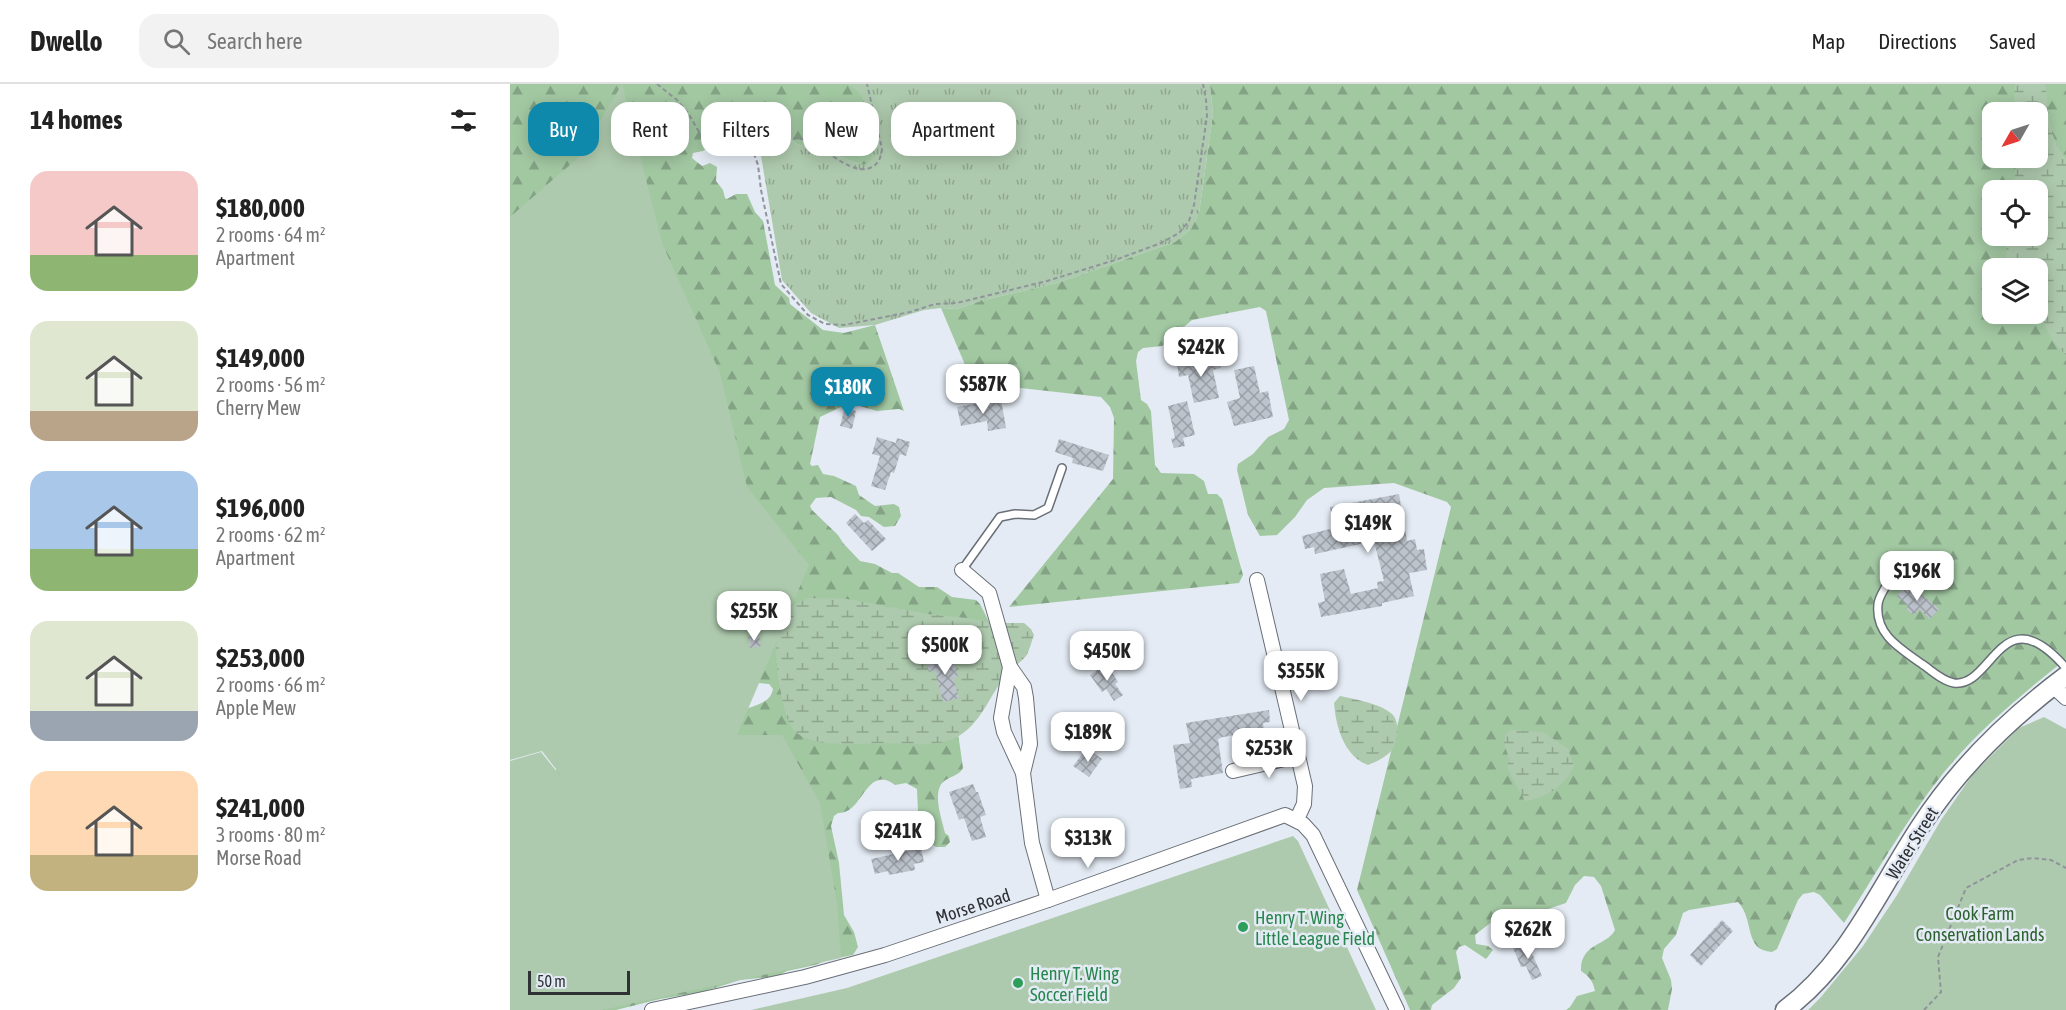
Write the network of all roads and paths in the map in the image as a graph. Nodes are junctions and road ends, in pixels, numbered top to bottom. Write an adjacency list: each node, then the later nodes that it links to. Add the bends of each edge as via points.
1 (657, 84): 4 (path, via 678,100)
2 (867, 84): 5 (path, via 882,149 875,166 855,168 798,138)
3 (1203, 84): 6 (path, via 1207,116 1194,205 1190,221 1179,232 1161,243 1047,282 844,325 825,324 808,315 781,284)
4 (701, 135)
5 (791, 139)
6 (755, 156)
7 (1062, 468): 8 (lane, via 1048,508 1034,515 1000,518)
8 (962, 570): 11 (street, via 989,593)
9 (1257, 580): 14 (street)
10 (1887, 584): 12 (lane, via 1878,603 1883,630 1891,642 1942,678 1962,682 1974,676 2004,646 2025,639 2042,644)
11 (1010, 667): 16 (street, via 1001,718); 16 (street, via 1024,687 1026,698 1030,744)
12 (2066, 669)
13 (2062, 687): 23 (main road, Water Street, via 2006,726 1949,786 1920,826 1862,925 1808,991)
14 (1297, 756): 15 (street); 17 (street, via 1305,798)
15 (1233, 771)
16 (1023, 773): 19 (street, via 1032,843)
17 (1297, 819): 19 (street, Morse Road, via 1279,816); 22 (street, via 1313,835)
18 (2066, 868): 24 (path, via 2051,861 2018,860 1966,888 1938,957 1941,992)
19 (1048, 900): 20 (street, Morse Road, via 844,968)
20 (702, 1005): 21 (street, Morse Road)
21 (652, 1010)
22 (1397, 1010)
23 (1785, 1010)
24 (1924, 1010)

